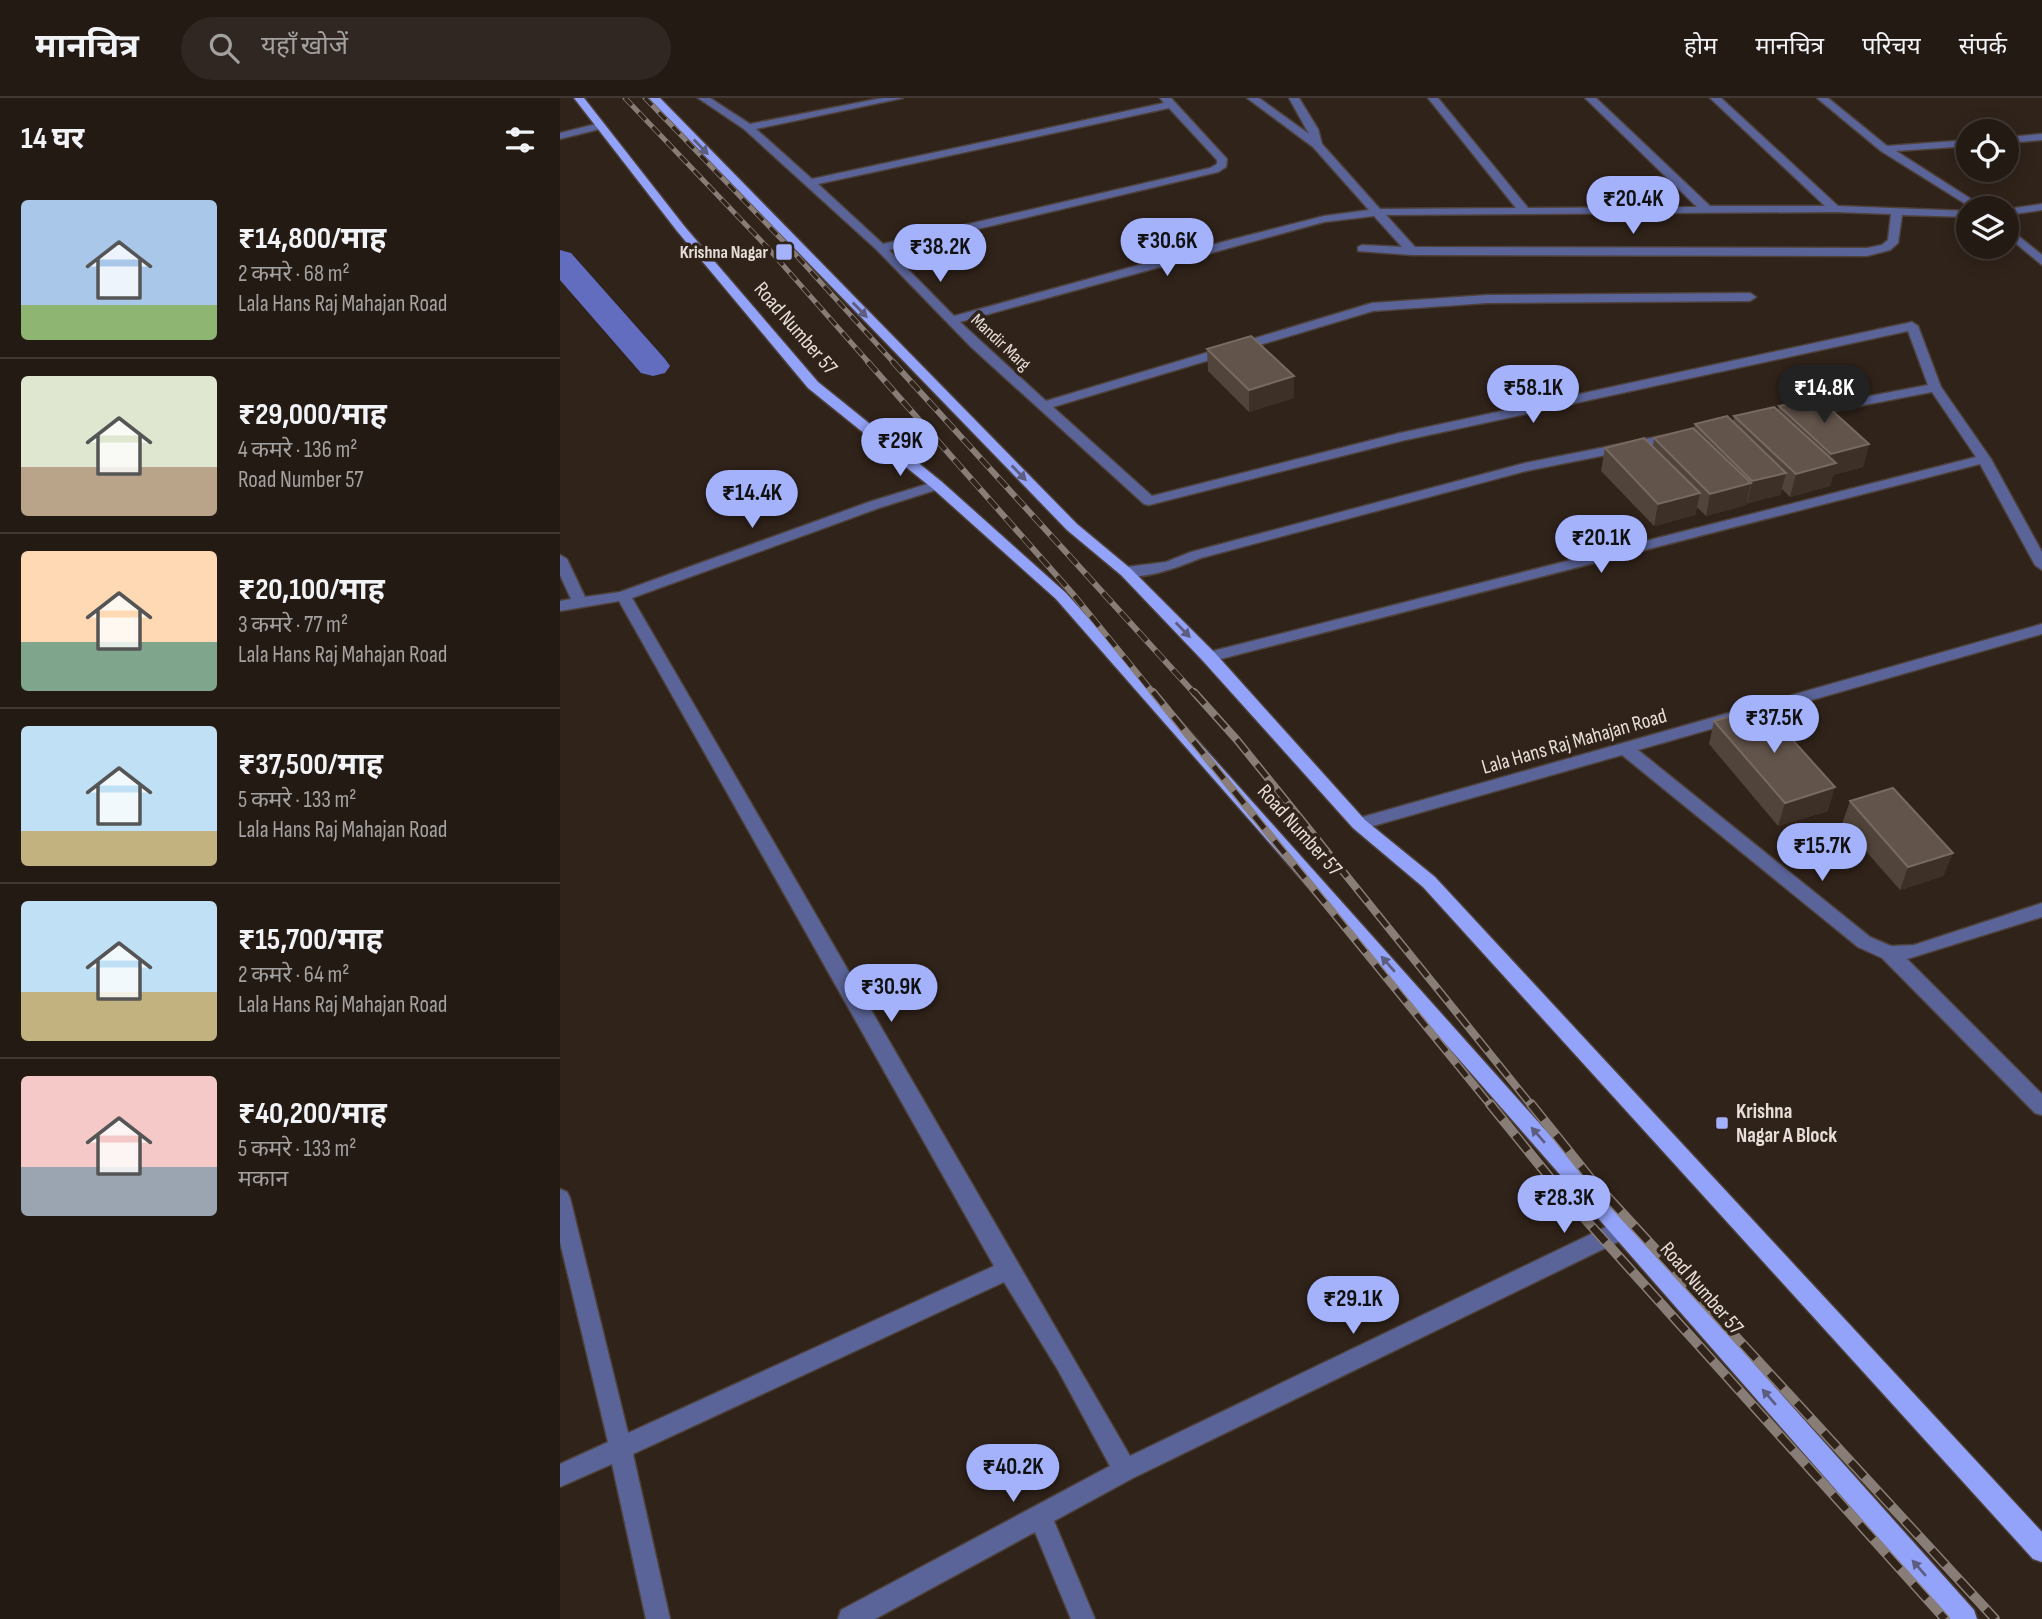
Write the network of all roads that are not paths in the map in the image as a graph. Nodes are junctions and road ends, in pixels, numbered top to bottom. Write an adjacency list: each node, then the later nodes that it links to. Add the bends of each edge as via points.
1 (579, 98): 13 (main road, Road Number 57)
2 (654, 98): 46 (main road, one-way to 46, via 1072,527)
3 (722, 98): 11 (street)
4 (898, 98): 14 (street)
5 (1252, 98): 19 (street)
6 (1294, 98): 19 (street)
7 (1433, 98): 26 (street)
8 (1590, 98): 24 (street)
9 (1716, 98): 25 (street)
10 (1822, 98): 20 (street)
11 (705, 100): 14 (street, Mandir Marg)
12 (1168, 101): 21 (street); 32 (street, via 1222,159 1222,165)
13 (600, 126): 15 (street); 43 (main road, Road Number 57, via 813,385)
14 (748, 127): 21 (street, Mandir Marg)
15 (561, 136)
16 (2042, 137): 17 (street)
17 (2019, 139)
18 (1956, 144): 20 (street)
19 (1317, 145): 29 (street)
20 (1885, 149): 22 (street)
21 (809, 183): 32 (street, Mandir Marg)
22 (1960, 196)
23 (2042, 208): 28 (street)
24 (1706, 209): 25 (street); 26 (street)
25 (1835, 209): 27 (street)
26 (1524, 210): 29 (street)
27 (1897, 211): 30 (street); 34 (street, via 1894,241 1886,248 1867,251)
28 (2019, 211)
29 (1376, 212): 34 (street); 37 (street, via 1324,219)
30 (1956, 213)
31 (2019, 241): 35 (street)
32 (881, 248): 37 (street, Mandir Marg)
33 (1362, 249): 34 (street)
34 (1412, 251)
35 (2042, 261)
36 (1750, 297): 39 (street, via 1486,299 1371,307)
37 (952, 320): 39 (street, Mandir Marg)
38 (1935, 387): 39 (street, Mandir Marg, via 1912,326 1400,437 1149,501); 40 (street); 42 (street)
39 (1044, 406)
40 (1799, 414)
41 (1689, 435): 46 (street, via 1525,467 1196,555 1170,566)
42 (1984, 459): 45 (street); 51 (street)
43 (937, 485): 47 (street); 58 (main road, Road Number 57, one-way to 43, via 1061,596)
44 (560, 559): 48 (street)
45 (2042, 565)
46 (1126, 572): 51 (main road, one-way to 51)
47 (623, 596): 48 (street); 59 (street)
48 (580, 602): 49 (street)
49 (560, 606)
50 (2042, 629): 52 (street, Lala Hans Raj Mahajan Road)
51 (1209, 657): 53 (main road)
52 (1625, 748): 53 (street, Lala Hans Raj Mahajan Road); 55 (street, via 1864,942)
53 (1359, 824): 64 (main road, via 1429,883)
54 (2042, 910): 55 (street, via 1914,952)
55 (1889, 953): 56 (street)
56 (2042, 1107)
57 (560, 1198): 60 (street)
58 (1621, 1230): 61 (street); 68 (main road, Road Number 57, one-way to 58)
59 (1008, 1270): 60 (street); 61 (street)
60 (620, 1446): 62 (street); 65 (street)
61 (1125, 1470): 63 (street)
62 (560, 1476)
63 (1040, 1515): 66 (street); 67 (street)
64 (2042, 1550)
65 (658, 1619)
66 (850, 1619)
67 (1083, 1619)
68 (1965, 1619)

